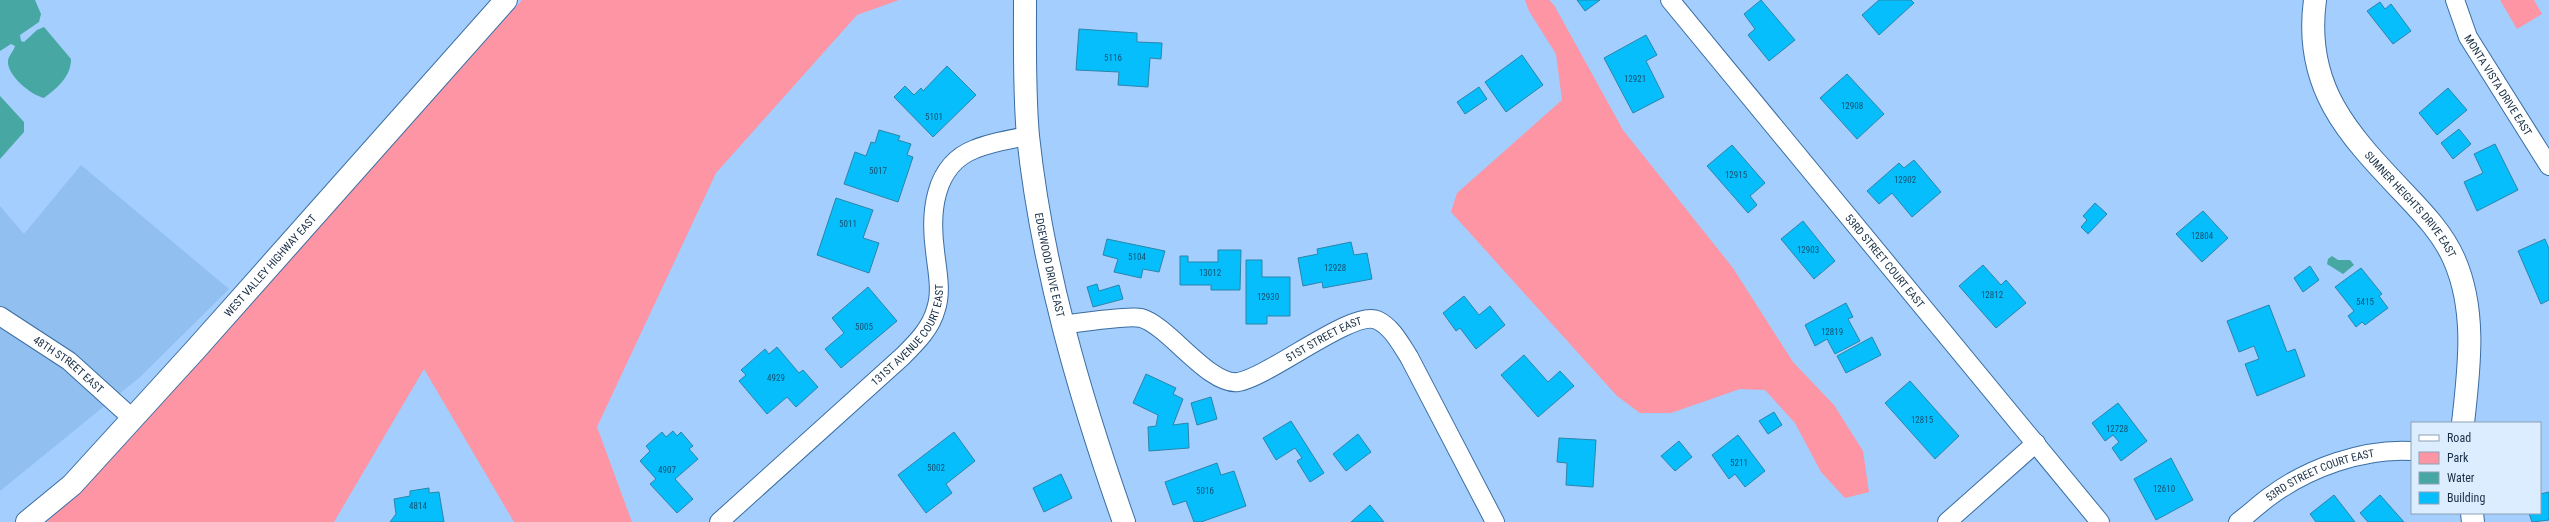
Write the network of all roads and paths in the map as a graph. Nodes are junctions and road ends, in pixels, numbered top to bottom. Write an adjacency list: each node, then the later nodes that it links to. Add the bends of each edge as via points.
1 (506, 0): 10 (street, WEST VALLEY HIGHWAY EAST, via 196,350)
2 (1025, 0): 6 (street, EDGEWOOD DRIVE EAST)
3 (1670, 0): 12 (street, 53RD STREET COURT EAST)
4 (2315, 0): 11 (street, SUMNER HEIGHTS DRIVE EAST, via 2313,46 2318,70 2332,104 2347,130 2430,221 2454,258 2462,281 2470,325)
5 (2455, 0): 7 (street, MONTA VISTA DRIVE EAST, via 2468,37)
6 (1028, 136): 9 (street, EDGEWOOD DRIVE EAST, via 1042,230); 16 (street, 131ST AVENUE COURT EAST, via 974,149 950,167 941,180 934,198 932,228 938,297 932,320 922,336)
7 (2549, 166)
8 (0, 316): 10 (street, 48TH STREET EAST, via 69,361)
9 (1062, 325): 17 (street, EDGEWOOD DRIVE EAST, via 1097,444); 18 (street, 51ST STREET EAST, via 1140,318 1153,324 1213,372 1224,379 1237,382 1256,375 1341,329 1364,319 1378,320 1396,337 1409,356)
10 (132, 418): 15 (street, WEST VALLEY HIGHWAY EAST, via 72,485)
11 (2463, 422)
12 (2036, 443): 19 (street); 20 (street, 53RD STREET COURT EAST)
13 (2411, 451): 14 (street, 53RD STREET COURT EAST, via 2397,450 2334,463 2306,475 2276,493)
14 (2246, 519)
15 (27, 522)
16 (719, 522)
17 (1124, 522)
18 (1495, 522)
19 (1946, 522)
20 (2100, 522)

